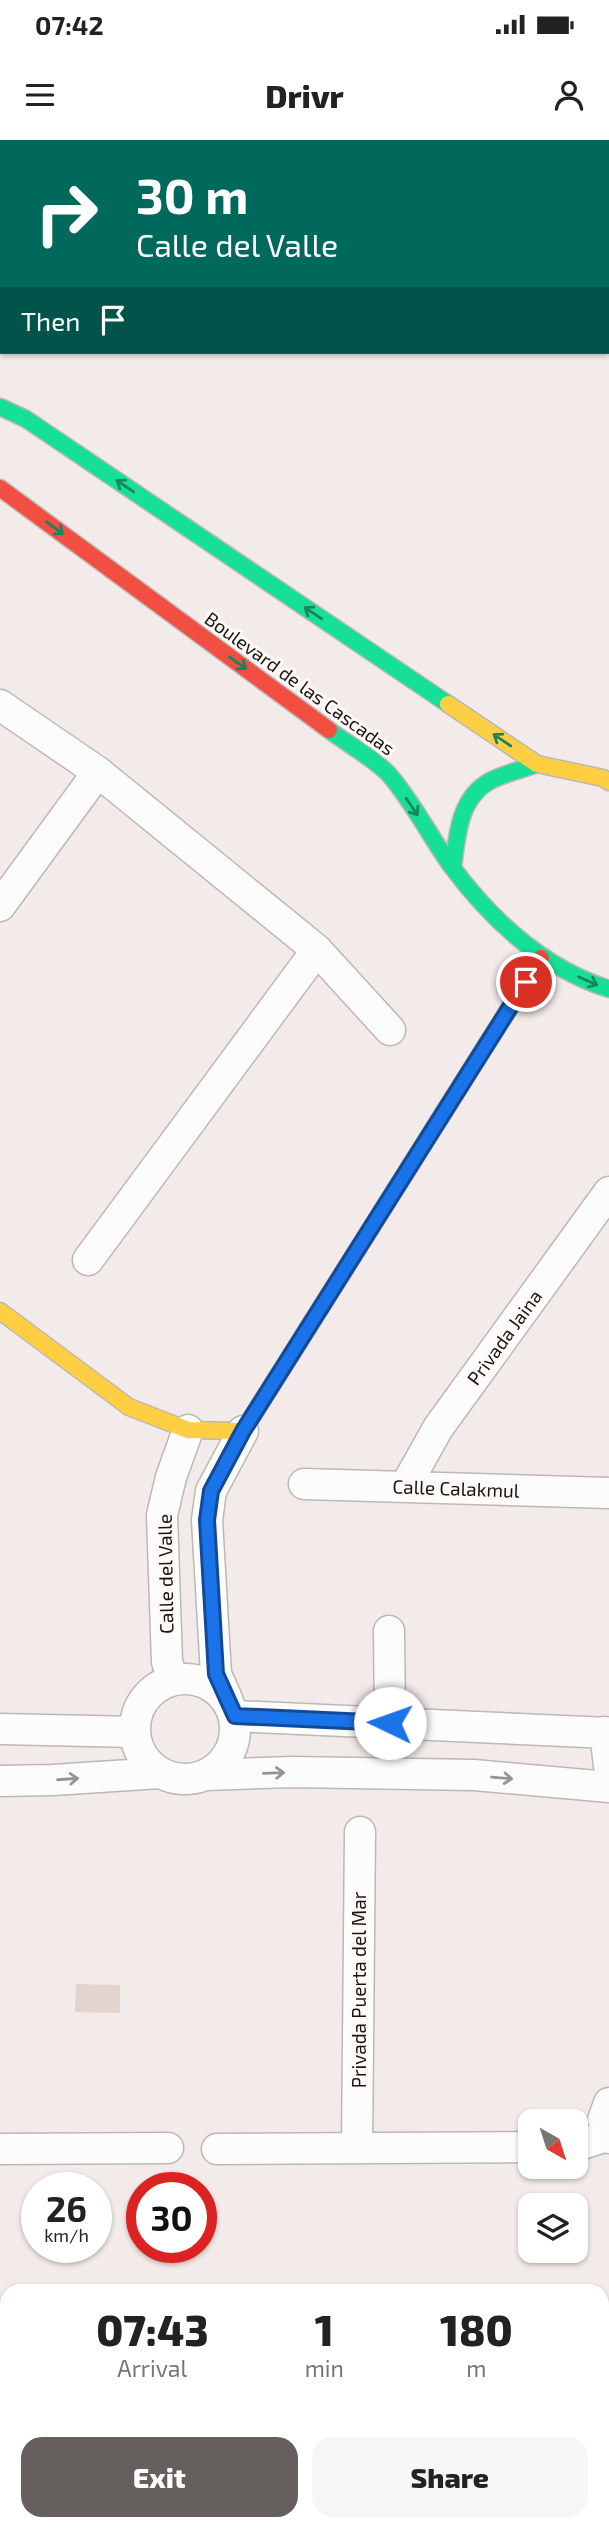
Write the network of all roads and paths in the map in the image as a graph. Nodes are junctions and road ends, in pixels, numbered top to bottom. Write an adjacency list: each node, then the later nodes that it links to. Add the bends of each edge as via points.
1 (0, 407): 4 (main road, one-way to 1, via 26,419)
2 (0, 488): 7 (main road, Boulevard de las Cascadas, one-way to 7, via 391,776)
3 (0, 705): 5 (street)
4 (537, 764): 6 (main road); 7 (main road, via 488,782 472,797 461,816)
5 (98, 772): 8 (street); 9 (street)
6 (607, 778)
7 (453, 868): 10 (main road, Boulevard de las Cascadas, via 503,928)
8 (0, 905)
9 (317, 950): 12 (street); 14 (street)
10 (541, 958): 11 (main road, Boulevard de las Cascadas, one-way to 11); 17 (main road)
11 (609, 989)
12 (390, 1030)
13 (609, 1192): 19 (street, Privada Jaina, via 438,1428)
14 (88, 1260)
15 (0, 1311): 16 (main road, via 129,1407)
16 (188, 1430): 17 (main road); 22 (street, Calle del Valle, via 162,1515 167,1662)
17 (243, 1431): 23 (street, via 211,1491 207,1520 216,1674)
18 (304, 1484): 19 (street, Calle Calakmul)
19 (405, 1487): 20 (street, Calle Calakmul)
20 (609, 1493)
21 (389, 1631): 24 (street)
22 (173, 1679): 23 (street, via 200,1680 217,1689); 26 (street, via 146,1696 137,1713)
23 (232, 1710): 24 (street); 30 (street, via 236,1734 231,1751)
24 (390, 1723): 27 (street)
25 (0, 1729): 26 (street)
26 (135, 1732): 29 (street, via 138,1748)
27 (607, 1733): 28 (street)
28 (609, 1766)
29 (160, 1773): 30 (street, via 175,1779); 31 (street, one-way to 29)
30 (206, 1775): 32 (street, one-way to 32, via 474,1775)
31 (0, 1781)
32 (609, 1787)
33 (360, 1832): 39 (street, Privada Puerta del Mar)
34 (609, 2103): 35 (street, via 603,2120)
35 (608, 2137): 36 (street)
36 (588, 2143)
37 (518, 2147): 39 (street)
38 (168, 2148): 40 (street)
39 (357, 2148): 41 (street)
40 (0, 2149)
41 (218, 2149)

